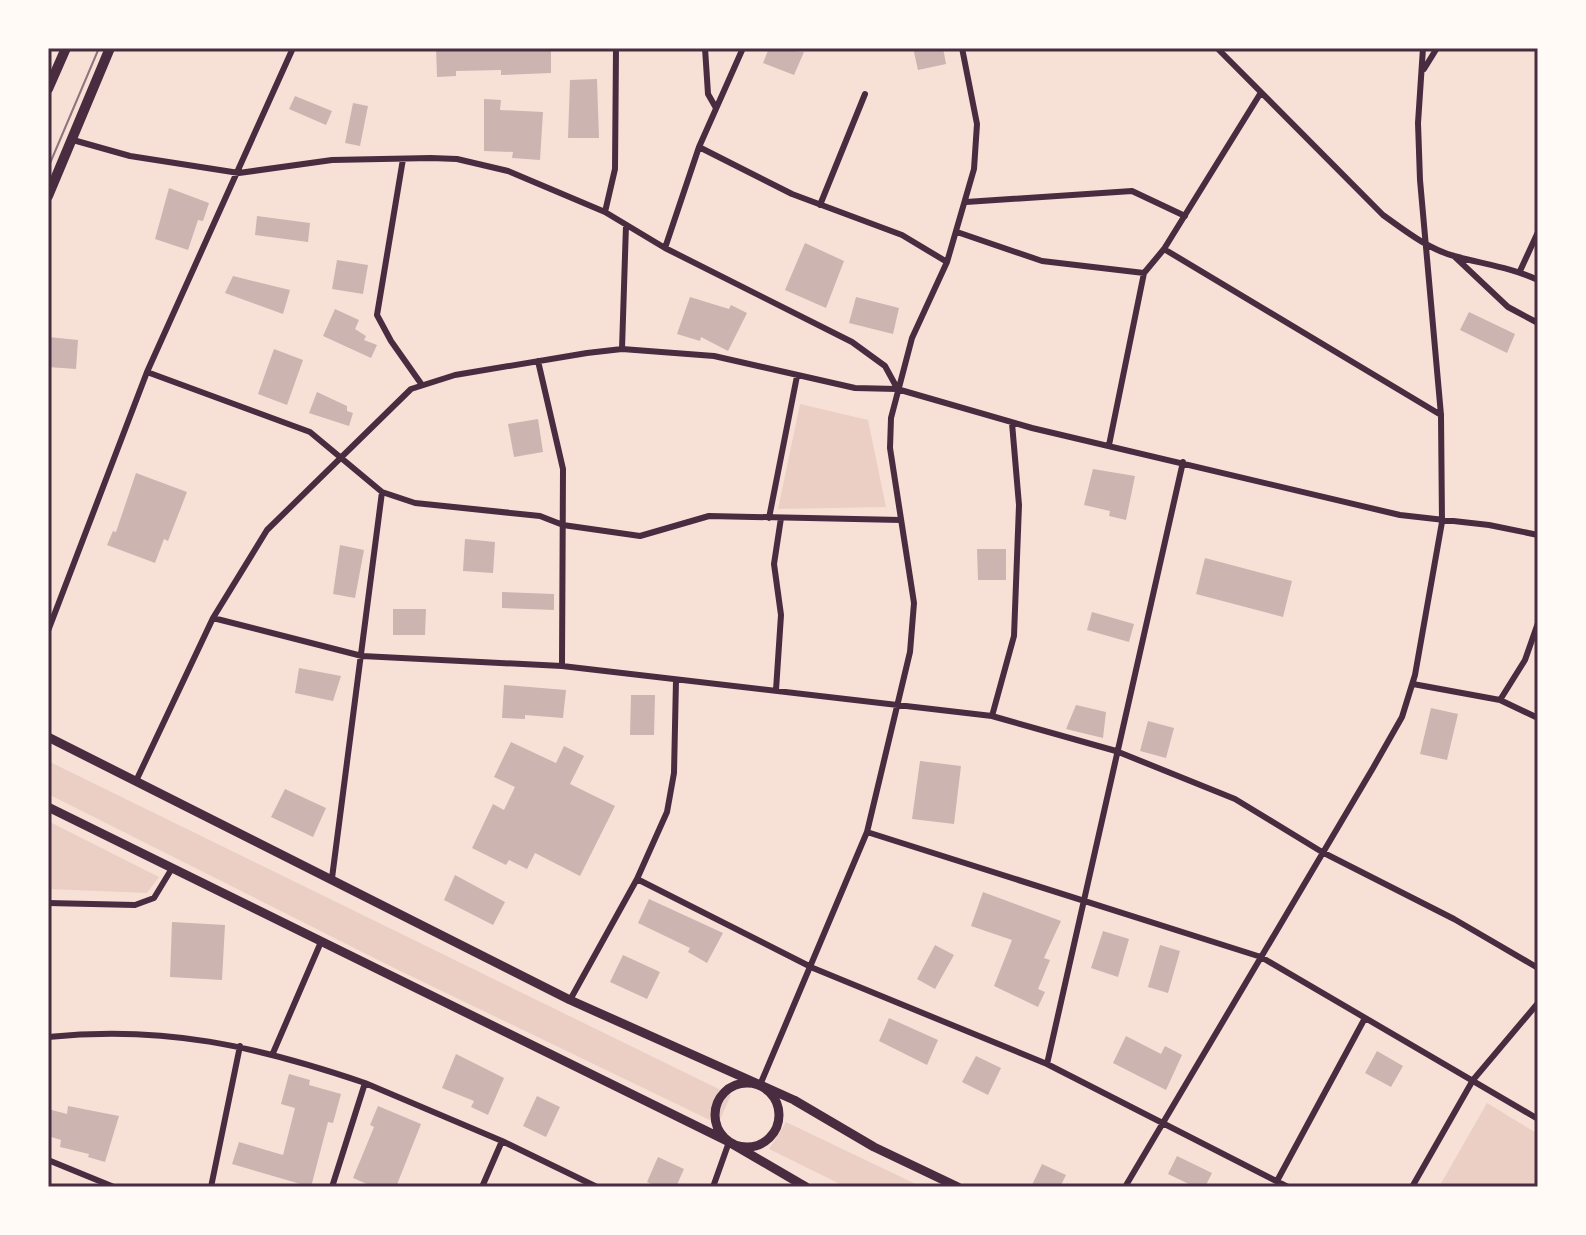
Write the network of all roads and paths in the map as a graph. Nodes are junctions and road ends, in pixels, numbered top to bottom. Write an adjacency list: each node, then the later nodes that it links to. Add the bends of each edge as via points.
1 (66, 48): 12 (main road)
2 (110, 48): 16 (main road)
3 (293, 48): 19 (street)
4 (616, 48): 23 (street, via 615,169)
5 (705, 48): 15 (street, via 708,94)
6 (743, 48): 15 (street)
7 (962, 48): 21 (street, via 977,124)
8 (1217, 48): 14 (street)
9 (1423, 48): 11 (street)
10 (1437, 48): 11 (street)
11 (1422, 71): 28 (street, via 1418,123)
12 (48, 89)
13 (865, 94): 22 (street)
14 (1260, 94): 24 (street); 28 (street, via 1383,215)
15 (716, 108): 17 (street)
16 (73, 140): 19 (street, via 130,156); 20 (main road)
17 (699, 147): 22 (street); 29 (street)
18 (403, 159): 19 (street, via 332,160); 23 (street, via 483,164 543,183); 41 (street, via 377,315)
19 (239, 173): 39 (street)
20 (48, 196)
21 (966, 202): 24 (street, via 1132,191); 26 (street)
22 (820, 205): 32 (street, via 902,235)
23 (605, 212): 25 (street)
24 (1185, 216): 30 (street)
25 (626, 225): 29 (street); 37 (street)
26 (957, 232): 32 (street); 34 (street, via 1042,261)
27 (1538, 232): 33 (street)
28 (1426, 243): 31 (street); 43 (street)
29 (665, 248): 42 (street, via 852,342 885,366)
30 (1164, 249): 34 (street); 43 (street)
31 (1453, 256): 33 (street); 36 (street, via 1508,307)
32 (947, 262): 42 (street, via 912,338)
33 (1520, 271): 35 (street)
34 (1144, 273): 45 (street)
35 (1538, 280)
36 (1538, 323)
37 (622, 349): 38 (street); 40 (street, via 714,356)
38 (538, 361): 41 (street); 53 (street, via 563,469)
39 (147, 372): 46 (street, via 310,432); 57 (street)
40 (797, 376): 42 (street, via 855,388); 49 (street)
41 (422, 385): 46 (street, via 411,389)
42 (897, 389): 44 (street); 51 (street, via 890,448)
43 (1441, 415): 52 (street)
44 (1012, 423): 45 (street); 65 (street, via 1019,505 1015,624)
45 (1109, 445): 47 (street)
46 (339, 458): 48 (street); 55 (street, via 267,530)
47 (1183, 462): 52 (street); 68 (street)
48 (382, 492): 53 (street, via 415,503 540,516); 58 (street)
49 (769, 518): 50 (street); 53 (street, via 709,516 640,536)
50 (781, 518): 51 (street); 62 (street, via 774,564 781,615)
51 (901, 520): 64 (street, via 914,603 910,652)
52 (1442, 522): 54 (street); 61 (street)
53 (563, 525): 59 (street)
54 (1538, 535)
55 (213, 618): 58 (street); 69 (street)
56 (1538, 623): 63 (street, via 1525,660)
57 (48, 631)
58 (362, 656): 59 (street); 74 (street)
59 (562, 666): 60 (street)
60 (676, 680): 62 (street); 75 (street, via 667,812)
61 (1413, 684): 63 (street); 72 (street, via 1402,717)
62 (776, 690): 64 (street)
63 (1500, 700): 66 (street)
64 (896, 706): 65 (street); 71 (street)
65 (992, 716): 68 (street)
66 (1538, 718)
67 (48, 737): 69 (main road)
68 (1116, 751): 72 (street, via 1235,799); 76 (street)
69 (136, 781): 74 (main road)
70 (48, 807): 73 (main road)
71 (867, 832): 76 (street); 80 (street)
72 (1322, 852): 79 (street); 81 (street)
73 (171, 870): 77 (street, via 154,898 135,905); 78 (main road)
74 (332, 878): 82 (main road)
75 (637, 879): 80 (street); 82 (street)
76 (1083, 899): 79 (street); 88 (street)
77 (48, 903)
78 (321, 942): 87 (street); 95 (main road)
79 (1261, 957): 84 (street); 93 (street)
80 (813, 968): 88 (street); 91 (street)
81 (1538, 968)
82 (570, 1000): 91 (main road)
83 (1538, 1003): 89 (street)
84 (1365, 1018): 89 (street); 97 (street)
85 (48, 1037): 86 (street, via 191,1036)
86 (240, 1046): 87 (street); 99 (street)
87 (273, 1053): 90 (street)
88 (1047, 1064): 93 (street)
89 (1473, 1080): 92 (street); 108 (street)
90 (365, 1083): 94 (street); 100 (street)
91 (760, 1085): 95 (main road, via 739,1083 721,1094 716,1125); 95 (main road, via 779,1110 775,1131 749,1147); 105 (main road)
92 (1538, 1119)
93 (1162, 1120): 97 (street); 106 (street)
94 (502, 1141): 101 (street); 102 (street)
95 (729, 1142): 103 (street); 104 (main road)
96 (48, 1160): 98 (street)
97 (1277, 1181): 107 (street)
98 (114, 1187)
99 (211, 1187)
100 (332, 1187)
101 (482, 1187)
102 (597, 1187)
103 (713, 1187)
104 (806, 1187)
105 (958, 1187)
106 (1125, 1187)
107 (1288, 1187)
108 (1412, 1187)

